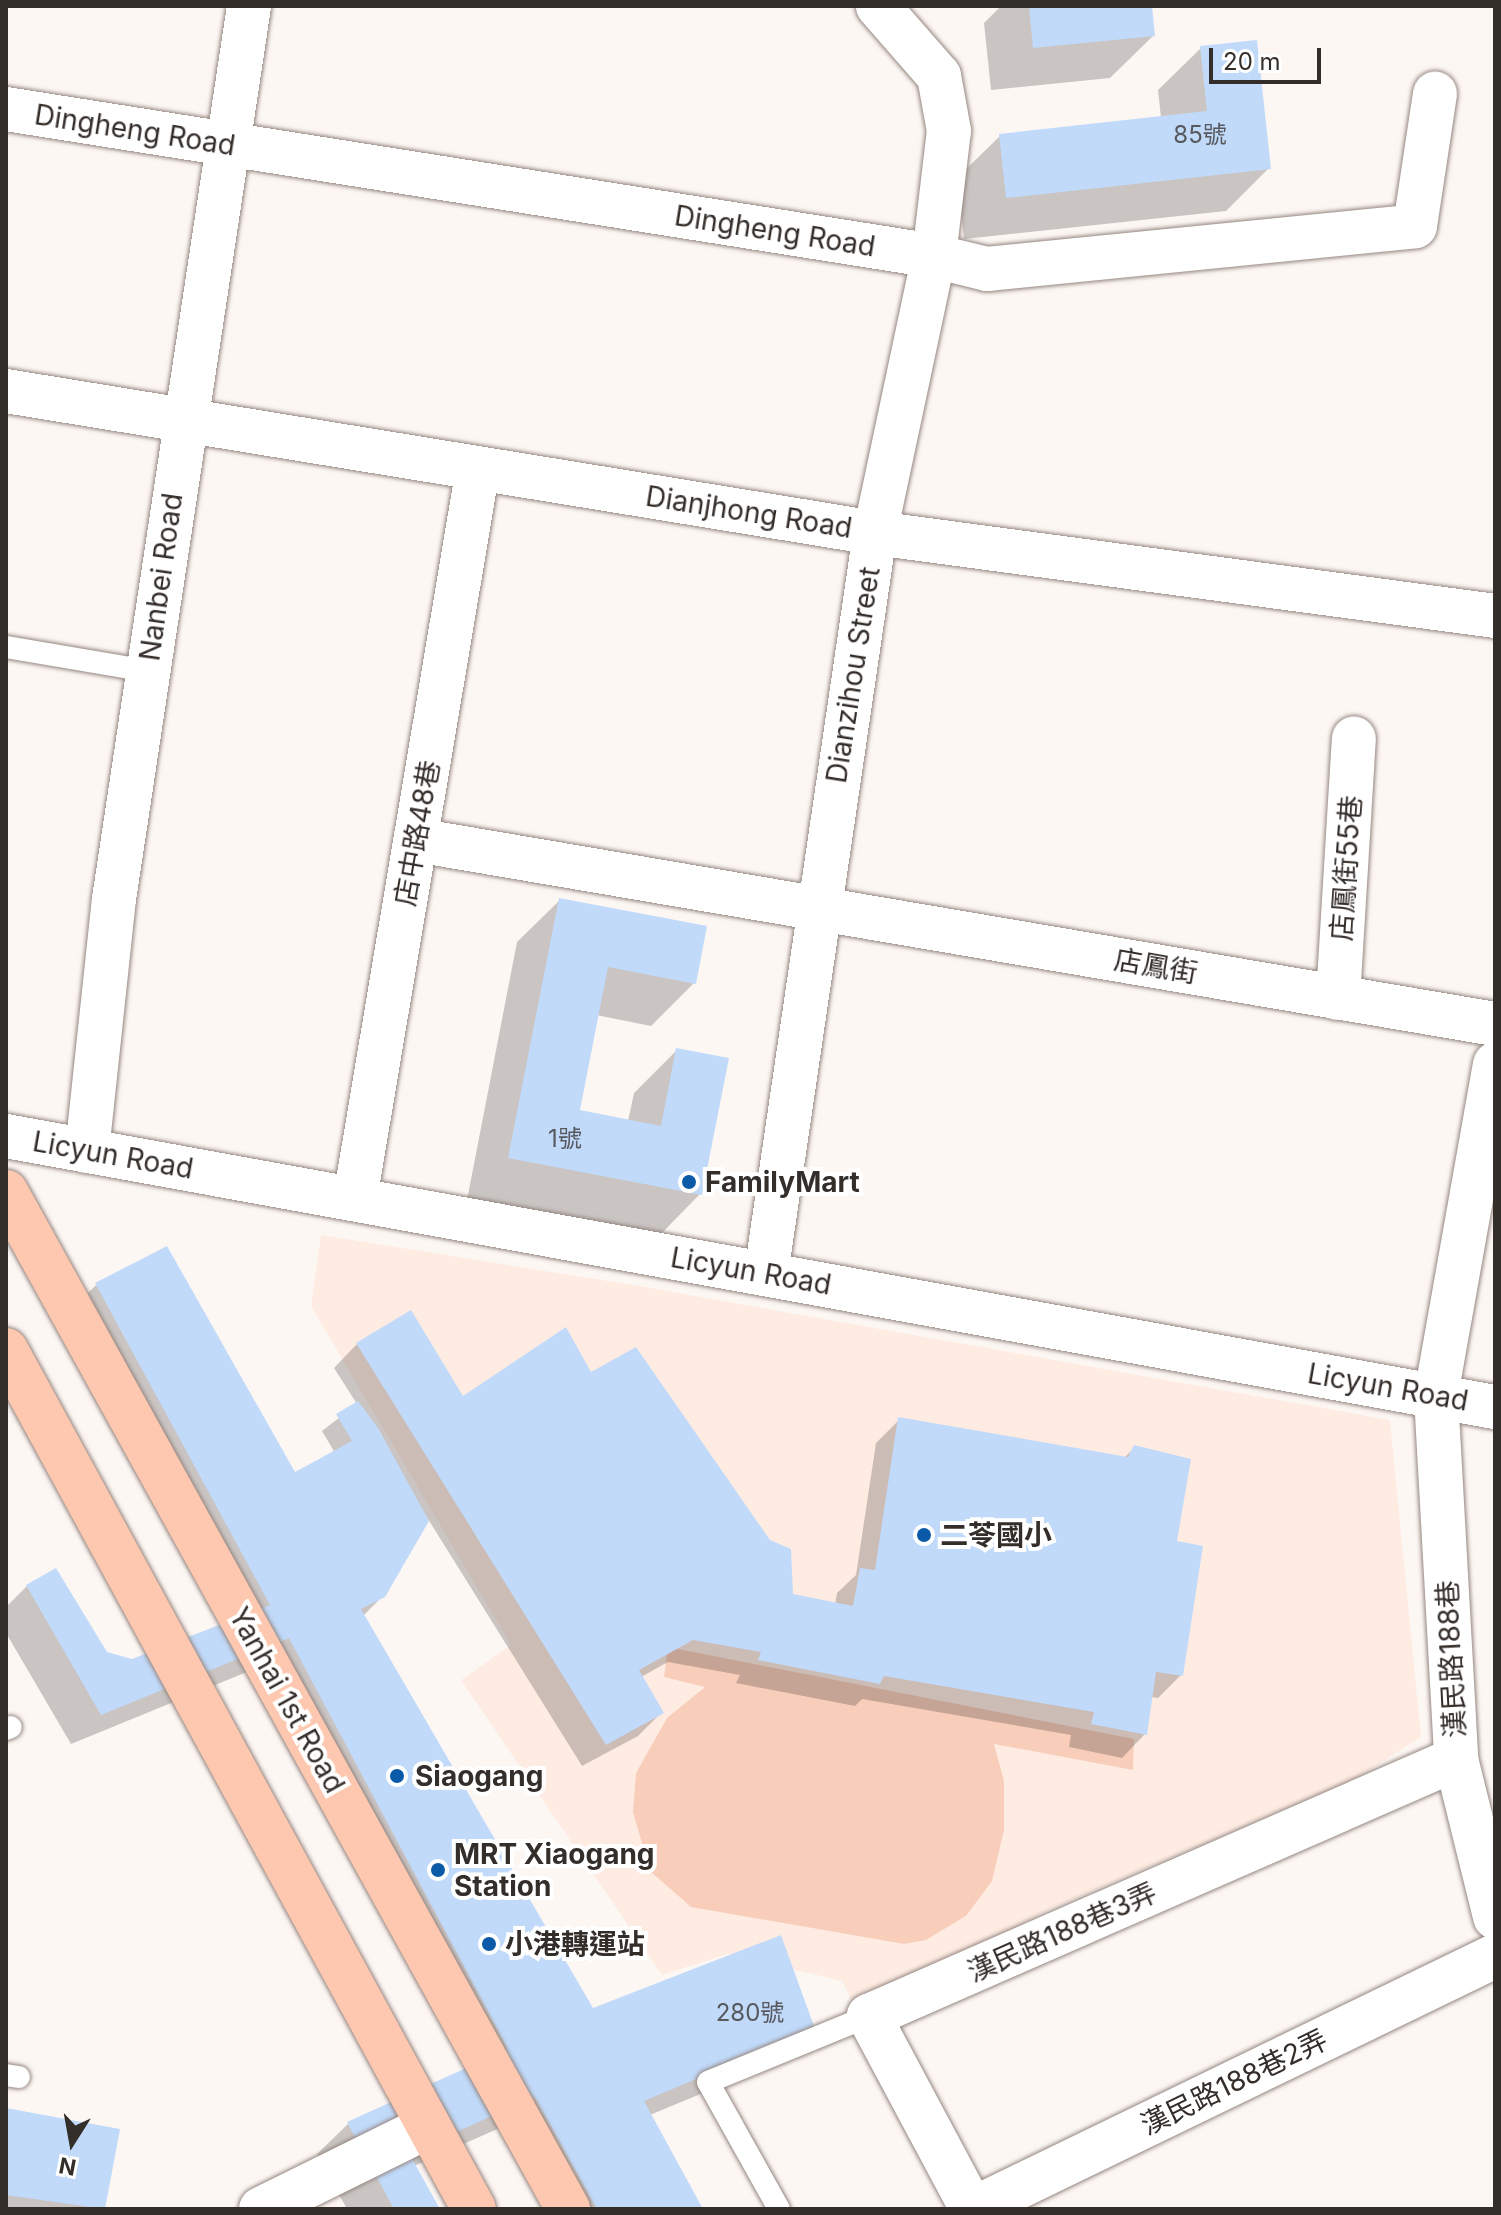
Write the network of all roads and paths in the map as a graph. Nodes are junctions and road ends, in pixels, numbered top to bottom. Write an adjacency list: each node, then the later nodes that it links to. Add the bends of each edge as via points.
1 (249, 6): 5 (street, Nanbei Road)
2 (878, 6): 6 (street, Dianzihou Street, via 939,76 949,131)
3 (1435, 94): 6 (street, Dingheng Road, via 1415,226 987,269)
4 (6, 109): 5 (street, Dingheng Road)
5 (227, 144): 6 (street, Dingheng Road); 8 (street, Nanbei Road)
6 (934, 256): 10 (street, Dianzihou Street)
7 (6, 391): 8 (street, Dianjhong Road)
8 (184, 419): 9 (street, Dianjhong Road); 13 (street, Nanbei Road)
9 (478, 468): 10 (street, Dianjhong Road); 15 (street, 店中路48巷)
10 (875, 533): 11 (street, Dianjhong Road); 16 (street, Dianzihou Street)
11 (1495, 616)
12 (6, 647): 13 (lane)
13 (148, 671): 21 (street, Nanbei Road, via 114,899)
14 (1354, 738): 17 (street, 店鳳街55巷)
15 (416, 840): 16 (street, 店鳳街); 23 (street, 店中路48巷)
16 (817, 906): 17 (street, 店鳳街); 24 (street, Dianzihou Street)
17 (1338, 998): 18 (street, 店鳳街)
18 (1495, 1024)
19 (1495, 1064): 26 (street, 漢民路188巷)
20 (6, 1136): 21 (street, Licyun Road)
21 (87, 1151): 23 (street, Licyun Road)
22 (6, 1192): 35 (main road, Yanhai 1st Road)
23 (355, 1199): 24 (street, Licyun Road)
24 (766, 1274): 26 (street, Licyun Road)
25 (6, 1350): 32 (main road)
26 (1436, 1396): 27 (street, Licyun Road); 28 (street, 漢民路188巷)
27 (1495, 1407)
28 (1456, 1759): 29 (street, 漢民路188巷); 31 (street, 漢民路188巷3弄)
29 (1495, 1917)
30 (1495, 1956): 37 (street, 漢民路188巷2弄)
31 (869, 2016): 36 (lane, via 708,2082); 37 (street)
32 (429, 2126): 33 (street); 34 (main road)
33 (261, 2209)
34 (474, 2209)
35 (568, 2209)
36 (779, 2209)
37 (973, 2209)

